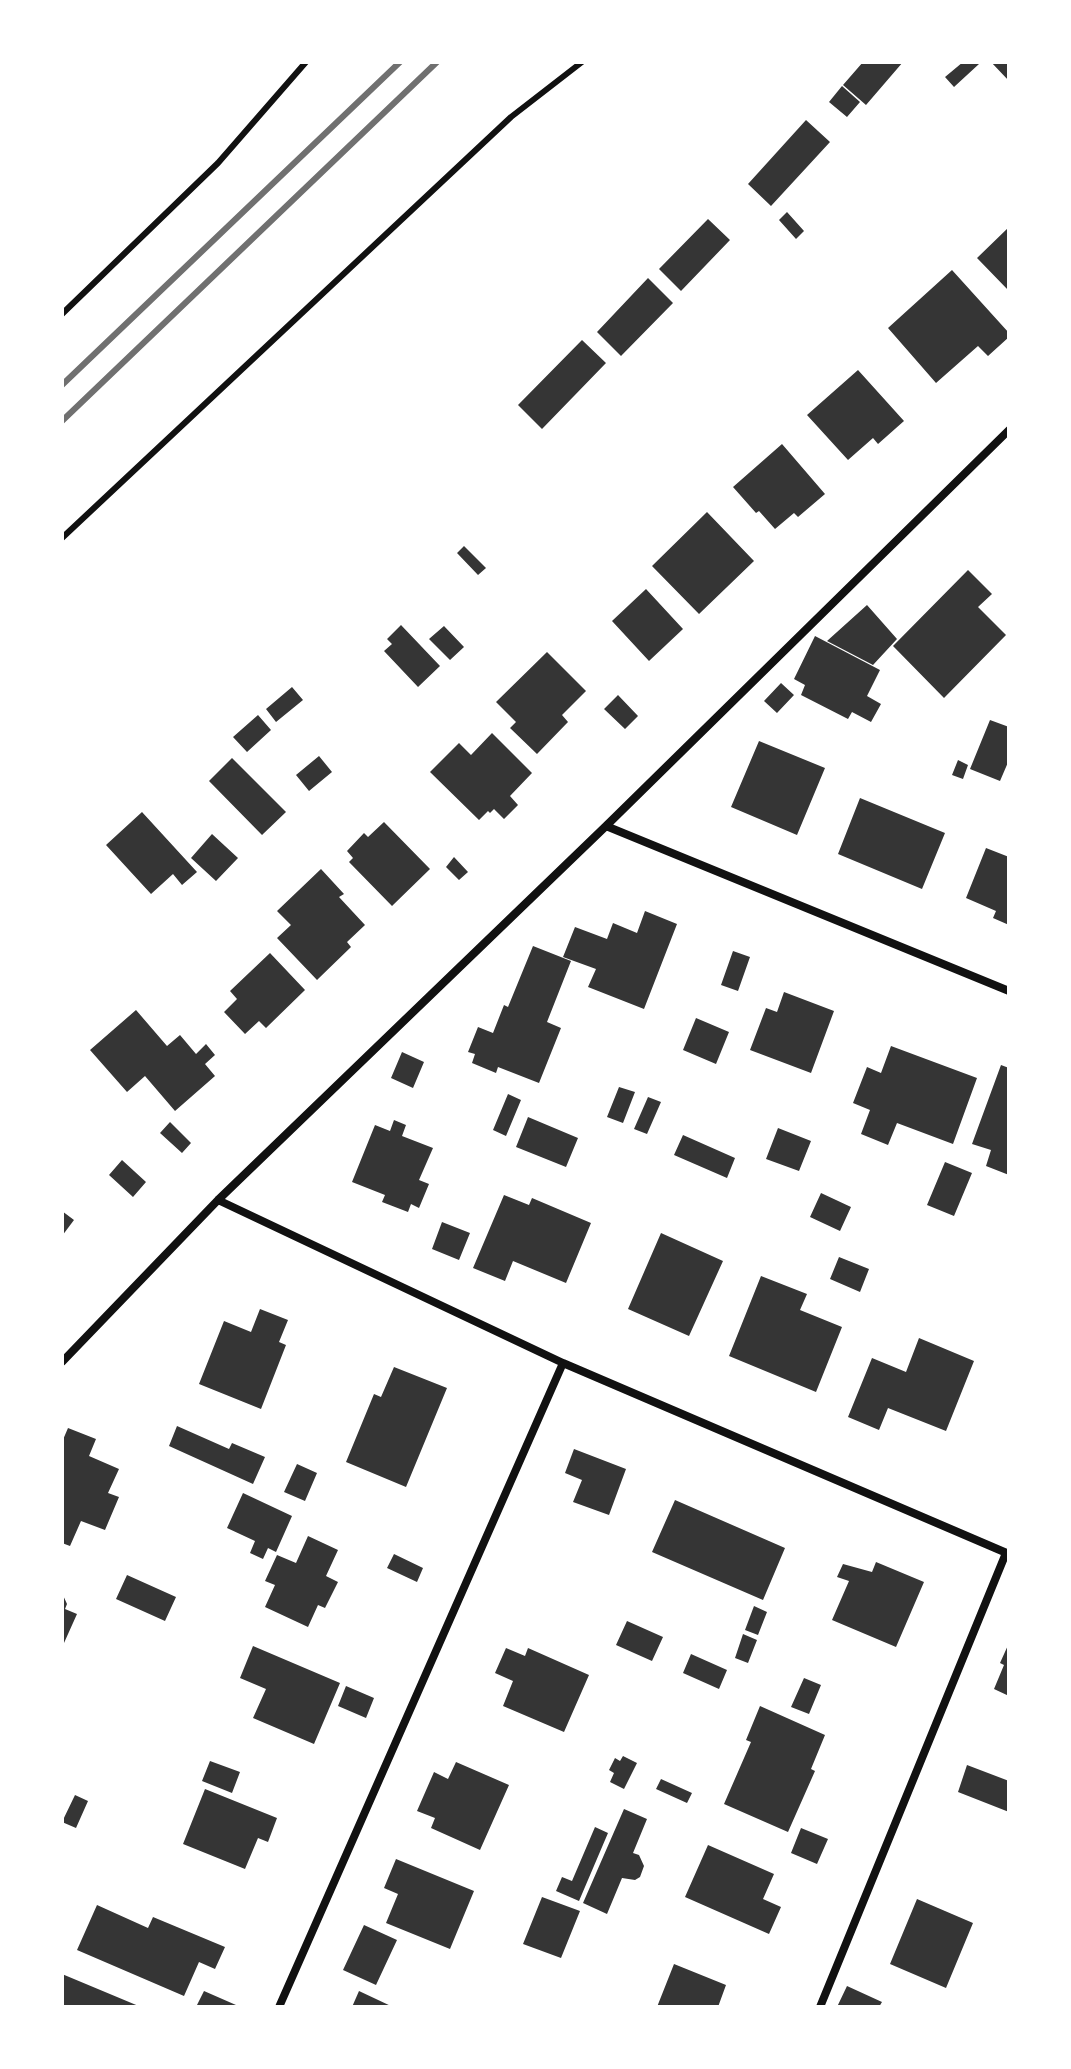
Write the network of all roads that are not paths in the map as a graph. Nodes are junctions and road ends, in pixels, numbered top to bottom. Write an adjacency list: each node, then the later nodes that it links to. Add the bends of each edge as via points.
1 (306, 62): 3 (lane, via 218,163)
2 (582, 62): 5 (lane, via 511,117)
3 (62, 314)
4 (1009, 430): 6 (street)
5 (62, 538)
6 (606, 826): 7 (street); 8 (street)
7 (1009, 991)
8 (218, 1200): 9 (street); 10 (street)
9 (62, 1362)
10 (563, 1363): 11 (street); 12 (street)
11 (1008, 1554): 13 (street)
12 (279, 2007)
13 (820, 2007)

